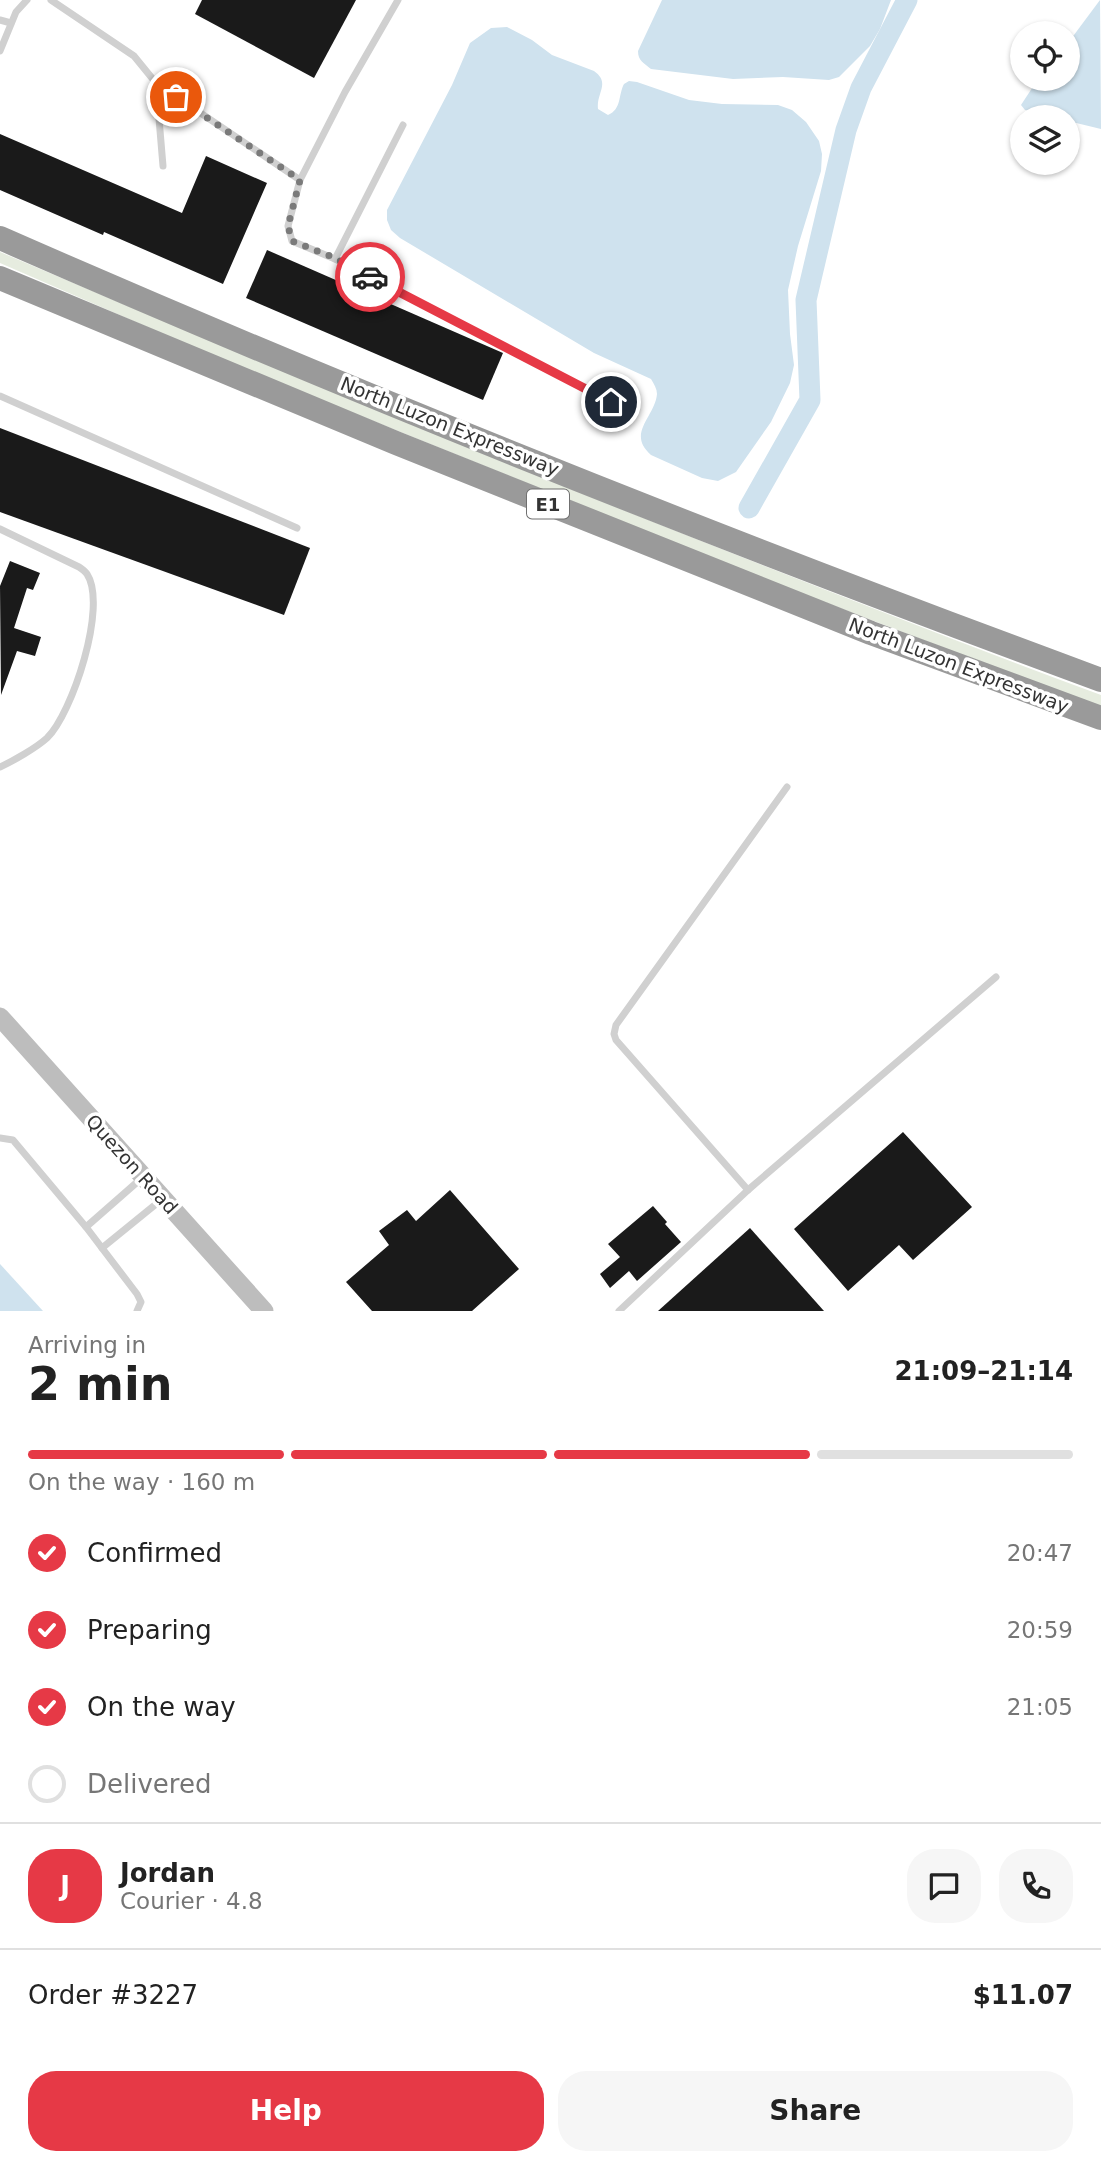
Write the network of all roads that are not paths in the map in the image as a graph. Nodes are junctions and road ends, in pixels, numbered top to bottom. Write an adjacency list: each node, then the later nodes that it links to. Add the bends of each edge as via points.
1 (27, 0): 5 (lane)
2 (51, 0): 7 (lane, via 134,56)
3 (398, 0): 10 (lane)
4 (0, 20): 5 (lane)
5 (11, 23): 6 (lane)
6 (0, 51)
7 (156, 83): 9 (lane); 10 (lane)
8 (403, 125): 13 (lane)
9 (163, 166)
10 (300, 180): 13 (lane, via 288,226 292,241)
11 (0, 229): 14 (highway)
12 (0, 238): 14 (highway, North Luzon Expressway / E1)
13 (335, 258): 17 (lane)
14 (58, 263): 20 (highway, North Luzon Expressway / E1, via 420,415 884,600)
15 (0, 278): 21 (highway, North Luzon Expressway / E1, via 421,453)
16 (0, 396): 18 (lane)
17 (611, 402)
18 (297, 528)
19 (0, 530): 22 (lane, via 79,567 88,575 92,593 92,635 70,702 47,738)
20 (1101, 680)
21 (1101, 719)
22 (0, 767)
23 (787, 787): 28 (lane, via 615,1025 614,1034)
24 (996, 977): 28 (lane)
25 (0, 1017): 27 (main road, Quezon Road)
26 (0, 1138): 30 (lane, via 13,1140)
27 (144, 1177): 29 (main road, Quezon Road); 30 (lane)
28 (748, 1190): 34 (lane)
29 (163, 1198): 31 (lane); 33 (main road, Quezon Road)
30 (86, 1227): 31 (lane)
31 (102, 1248): 32 (lane, via 137,1294 141,1302)
32 (137, 1311)
33 (264, 1311)
34 (619, 1311)

